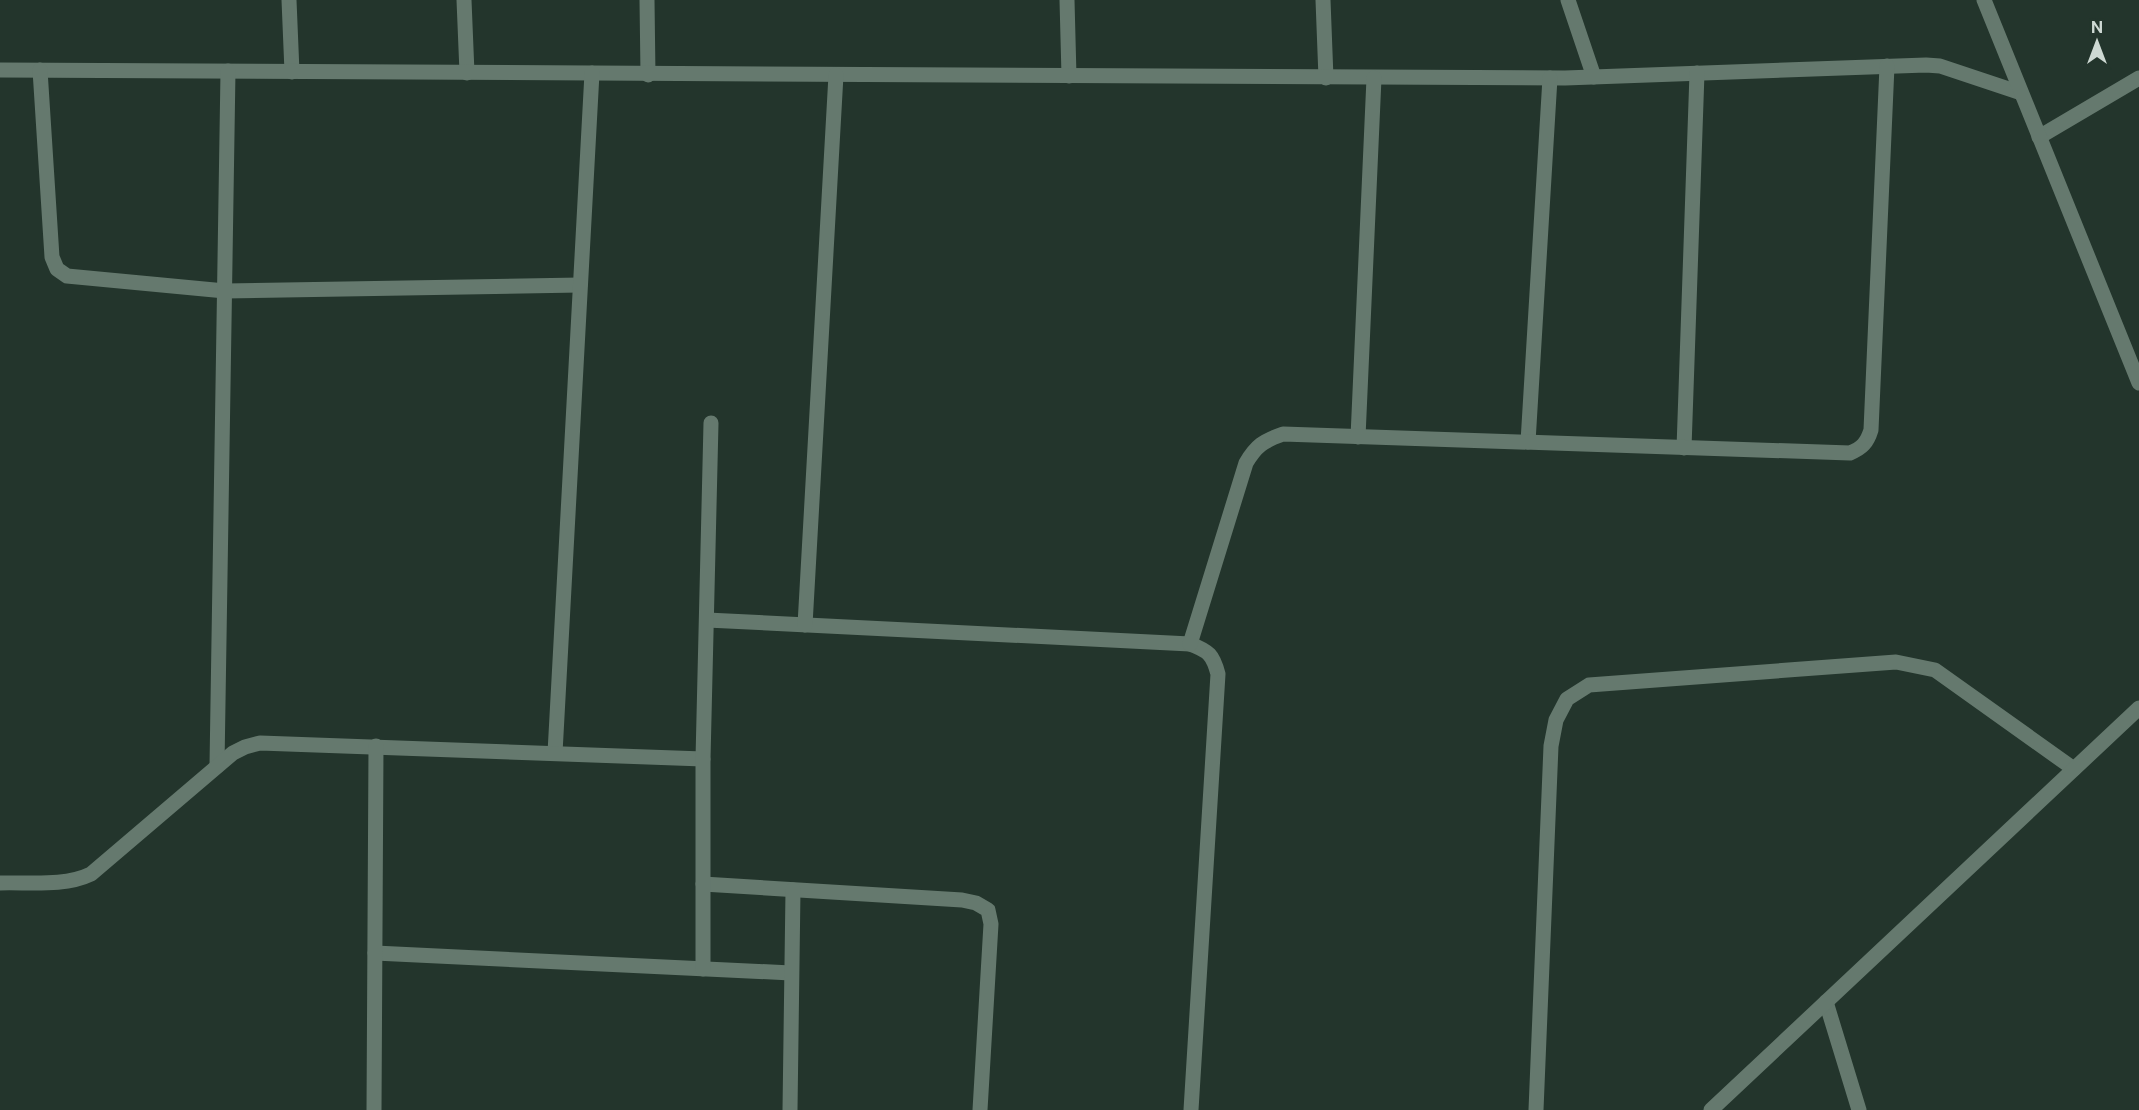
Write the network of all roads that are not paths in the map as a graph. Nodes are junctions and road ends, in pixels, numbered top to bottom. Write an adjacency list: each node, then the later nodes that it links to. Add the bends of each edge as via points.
1 (289, 0): 12 (street)
2 (464, 0): 13 (street)
3 (647, 0): 16 (street)
4 (1067, 0): 18 (street)
5 (1323, 0): 20 (street)
6 (1568, 0): 19 (street)
7 (1984, 0): 24 (street)
8 (1887, 66): 15 (street); 24 (street, via 1940,66); 32 (street, via 1868,440 1861,449 1850,453)
9 (0, 70): 10 (street)
10 (40, 70): 11 (street); 27 (street, via 52,258 57,269 79,278)
11 (228, 71): 12 (street); 27 (street)
12 (292, 72): 13 (street)
13 (467, 73): 14 (street)
14 (592, 74): 16 (street); 26 (street)
15 (1697, 74): 19 (street); 32 (street)
16 (648, 75): 17 (street)
17 (836, 75): 18 (street); 34 (street)
18 (1069, 76): 20 (street)
19 (1594, 77): 22 (street)
20 (1326, 78): 21 (street)
21 (1374, 78): 22 (street); 30 (street)
22 (1550, 78): 31 (street)
23 (2139, 78): 25 (street)
24 (2021, 93): 25 (street)
25 (2039, 137): 28 (street)
26 (580, 285): 27 (street); 38 (street)
27 (225, 291): 40 (street)
28 (2139, 383)
29 (711, 423): 33 (street)
30 (1358, 437): 31 (street); 35 (street, via 1283,434 1255,448 1245,463)
31 (1528, 442): 32 (street)
32 (1684, 448)
33 (707, 620): 34 (street); 39 (street)
34 (805, 625): 35 (street)
35 (1190, 644): 52 (street, via 1205,649 1215,661 1218,675)
36 (2139, 708): 41 (street)
37 (376, 746): 38 (street); 40 (street, via 260,743 233,753); 45 (street)
38 (555, 753): 39 (street)
39 (703, 759): 43 (street)
40 (217, 766): 42 (street, via 91,874 67,881)
41 (2074, 769): 48 (street); 53 (street, via 1935,670 1914,665 1896,662 1589,685 1567,699 1556,720 1551,746)
42 (0, 883)
43 (703, 884): 44 (street); 46 (street)
44 (793, 890): 47 (street); 51 (street, via 963,900 987,910 992,924)
45 (375, 953): 46 (street); 49 (street)
46 (703, 969): 47 (street)
47 (791, 973): 50 (street)
48 (1826, 1002): 54 (street); 55 (street)
49 (374, 1110)
50 (790, 1110)
51 (980, 1110)
52 (1191, 1110)
53 (1536, 1110)
54 (1711, 1110)
55 (1859, 1110)

